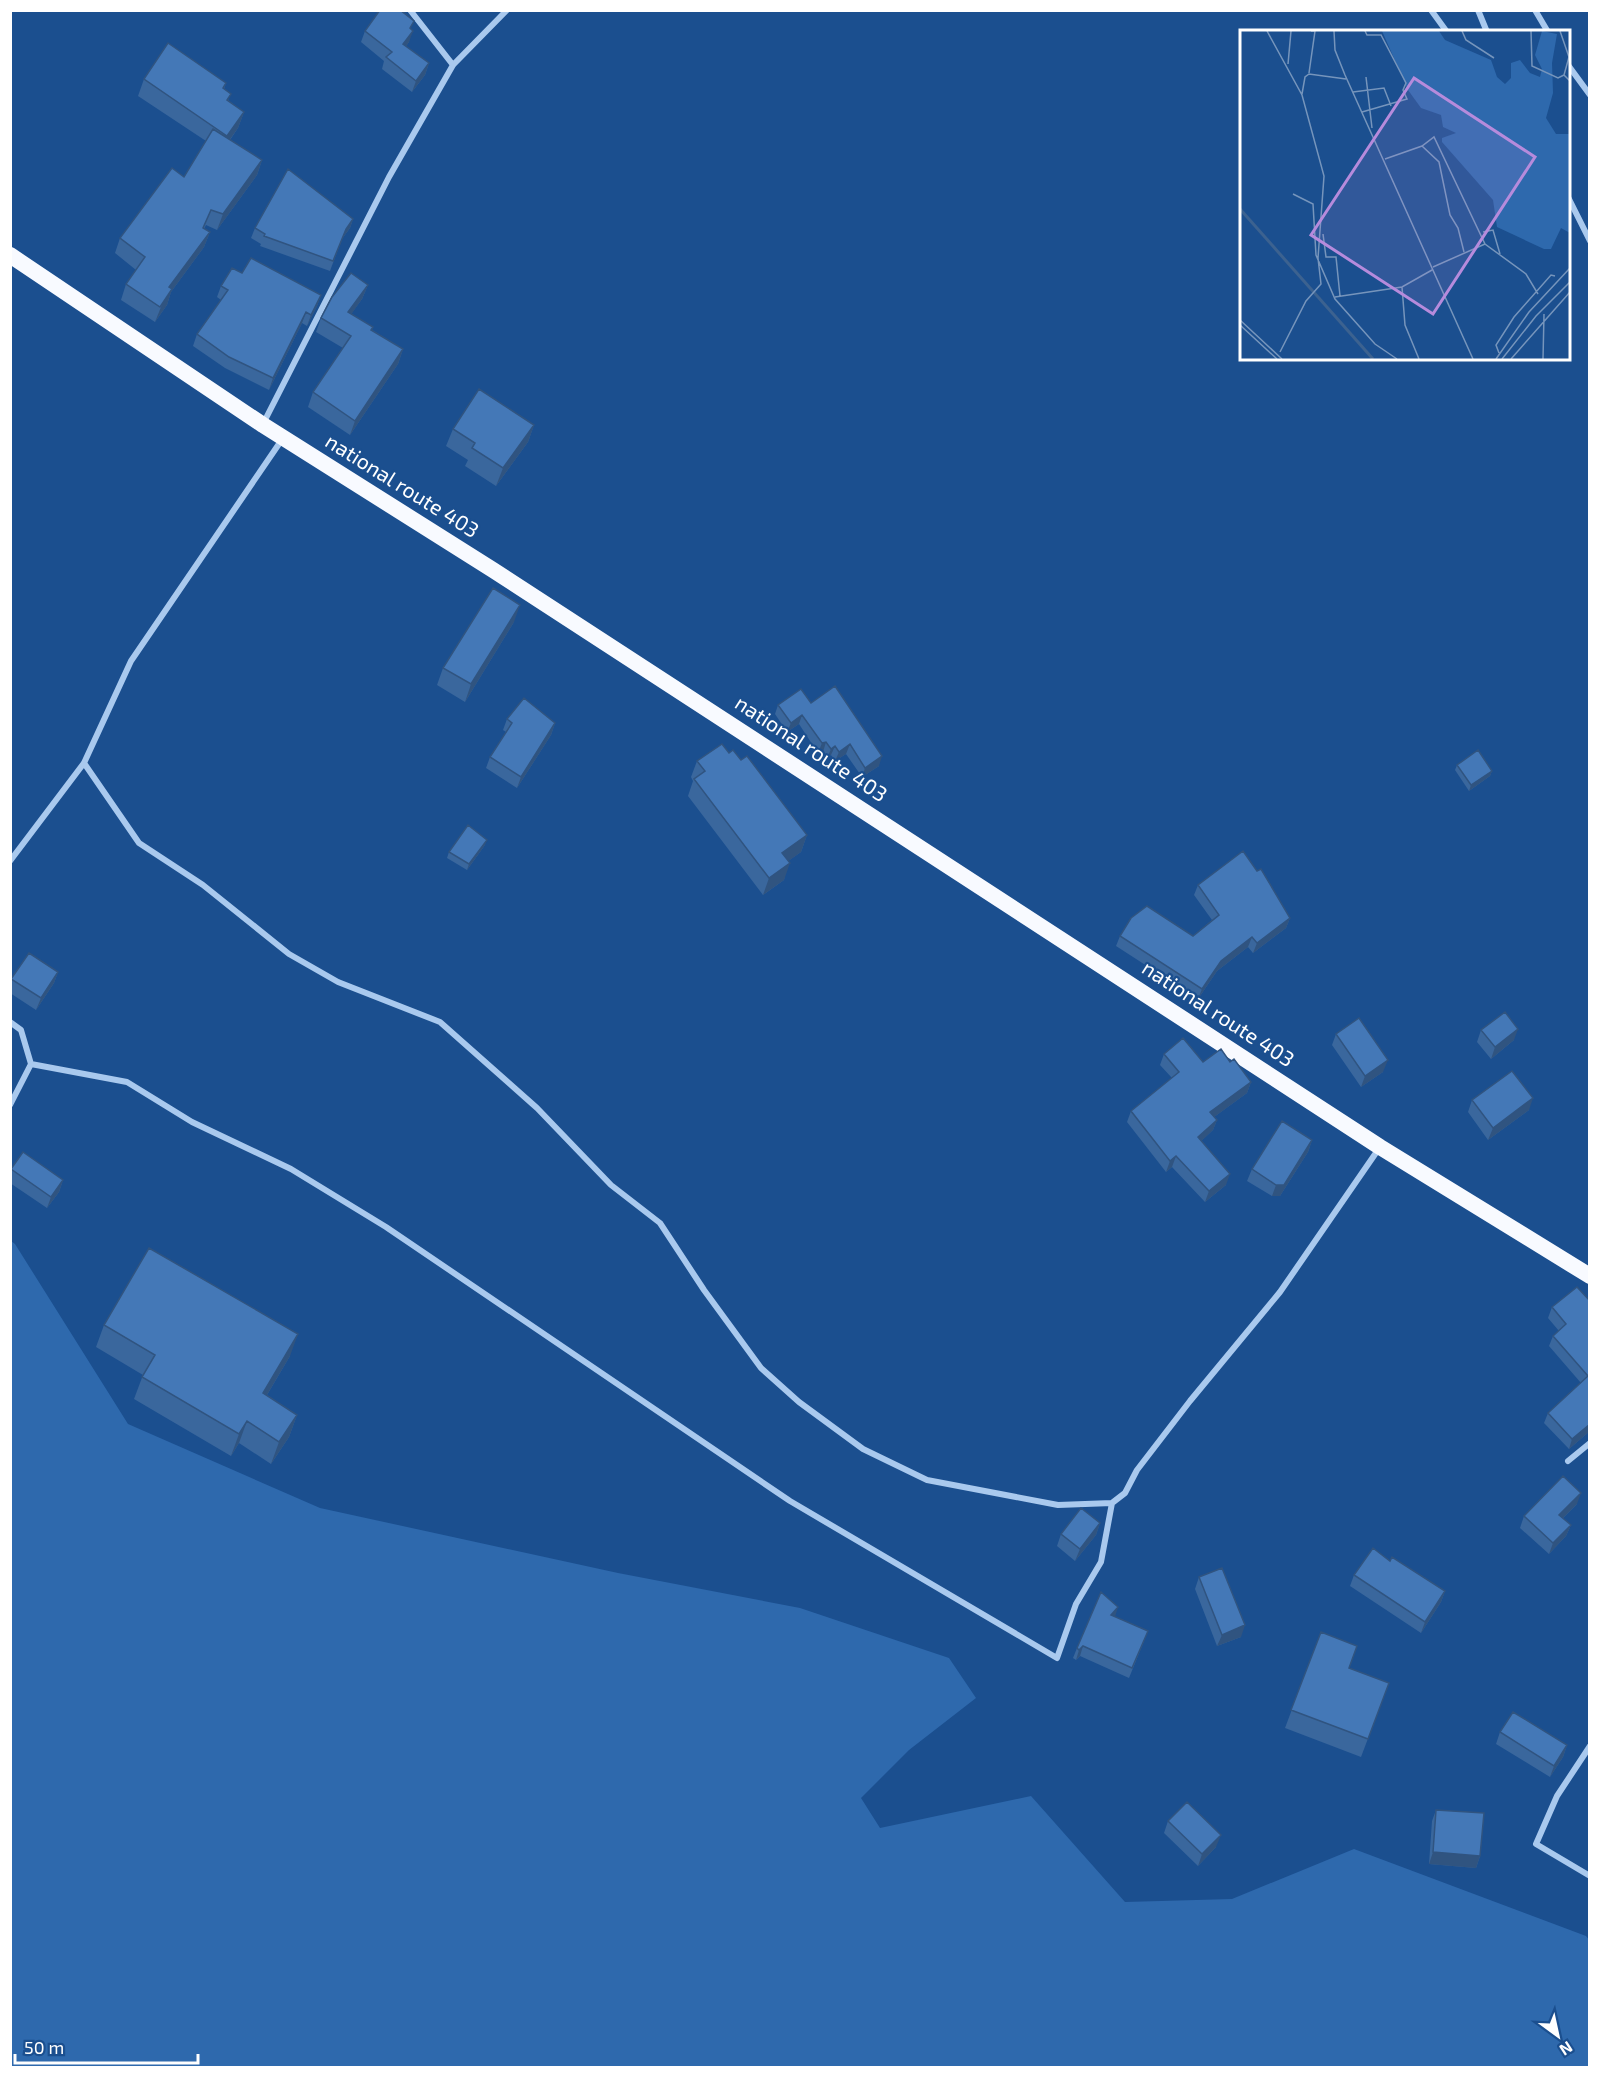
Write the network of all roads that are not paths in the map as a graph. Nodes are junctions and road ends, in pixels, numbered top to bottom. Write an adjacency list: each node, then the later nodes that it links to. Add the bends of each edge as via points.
1 (410, 10): 9 (street)
2 (507, 10): 9 (street)
3 (1431, 10): 6 (street)
4 (1478, 10): 7 (street)
5 (1535, 10): 8 (street)
6 (1446, 30)
7 (1486, 30)
8 (1547, 30)
9 (453, 65): 15 (street, via 389,177)
10 (1570, 65): 11 (street)
11 (1590, 95)
12 (1570, 199): 13 (street)
13 (1590, 241)
14 (10, 255): 15 (highway, national route 403)
15 (263, 425): 16 (highway, national route 403)
16 (284, 438): 17 (street, via 131,661); 22 (highway, national route 403, via 494,570)
17 (84, 763): 18 (street); 26 (street, via 139,843 203,885 289,954 338,982 440,1022 537,1108 611,1185 660,1223 761,1368 863,1449 927,1480 1058,1505)
18 (10, 861)
19 (10, 1022): 20 (street, via 21,1030)
20 (31, 1064): 21 (street); 26 (street, via 128,1082 192,1122 291,1170 386,1227 790,1501 1057,1659 1076,1604 1101,1562)
21 (10, 1105)
22 (1380, 1147): 23 (highway, national route 403); 26 (street, via 1280,1292 1137,1470 1125,1493)
23 (1590, 1276)
24 (1590, 1443): 25 (street)
25 (1568, 1461)
26 (1112, 1503)
27 (1590, 1746): 28 (street, via 1557,1796 1536,1844)
28 (1590, 1876)

